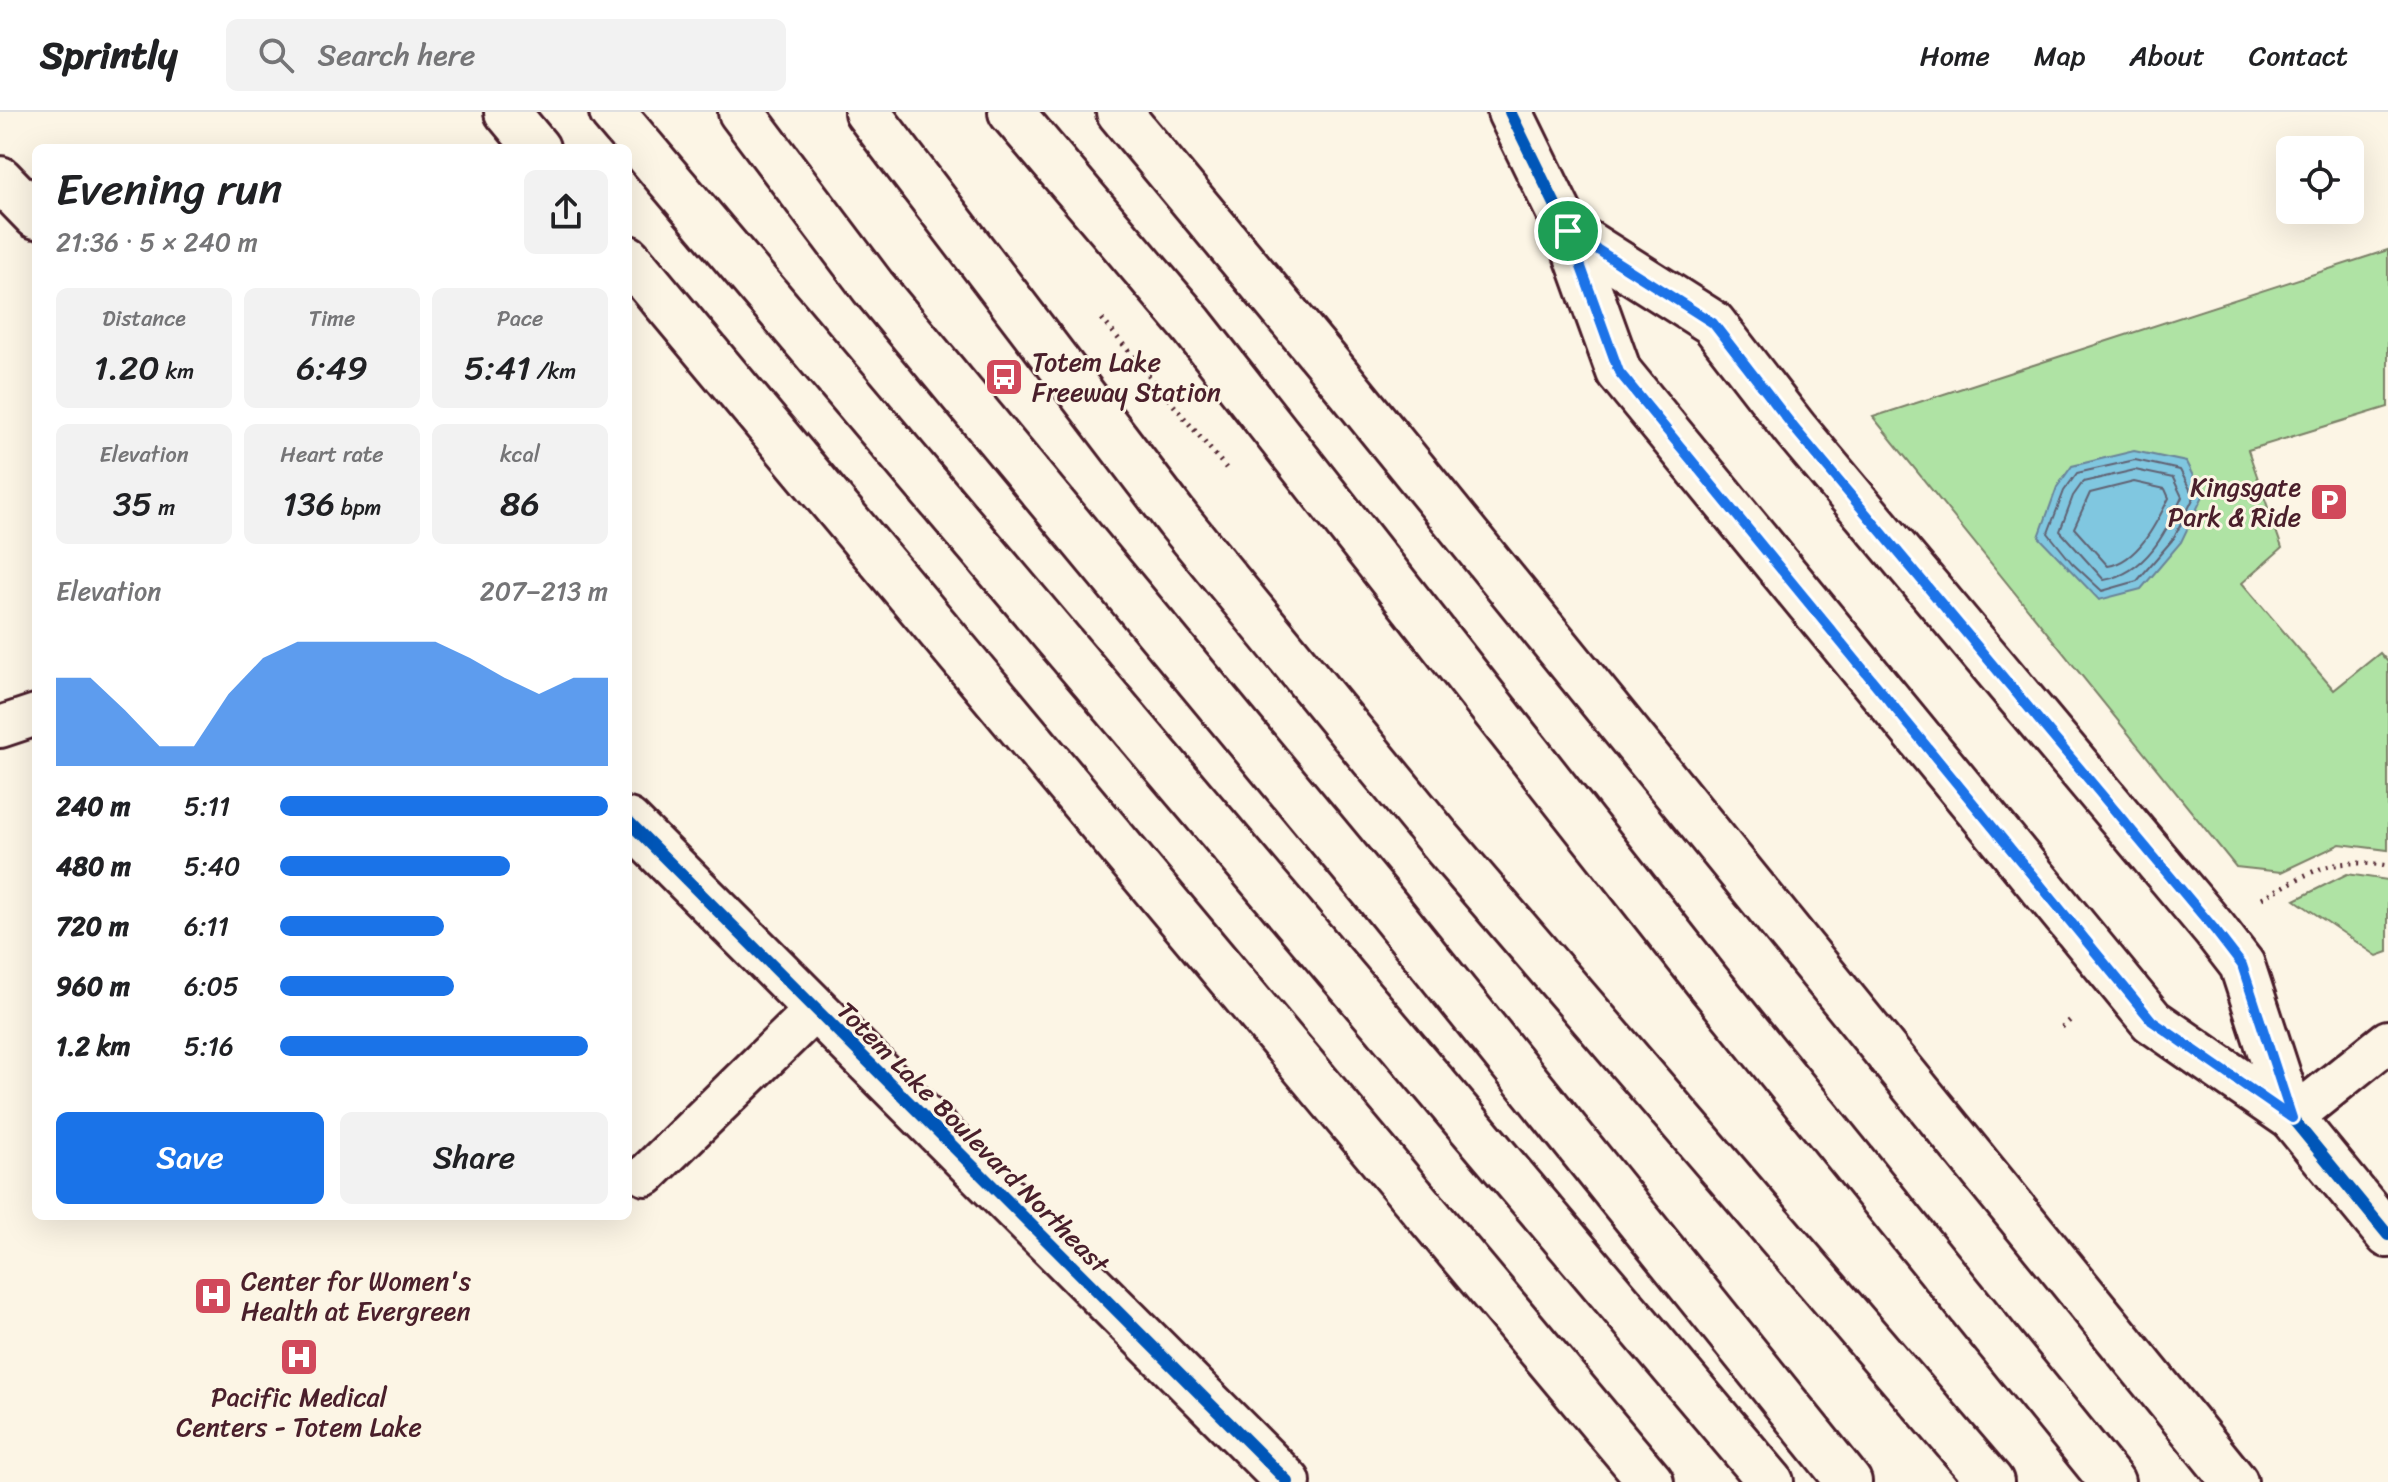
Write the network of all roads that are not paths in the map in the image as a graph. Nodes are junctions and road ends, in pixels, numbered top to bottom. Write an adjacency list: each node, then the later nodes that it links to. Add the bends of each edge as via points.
1 (507, 112): 8 (main road)
2 (612, 112): 23 (main road)
3 (741, 112): 24 (main road, via 873,287 1372,889)
4 (867, 112): 25 (main road, via 1178,520 1439,839)
5 (1011, 112): 26 (main road, via 1191,324 1707,981)
6 (1119, 112): 27 (main road)
7 (1510, 112): 11 (main road)
8 (534, 144)
9 (0, 179): 10 (main road)
10 (32, 212)
11 (1568, 231): 18 (main road, via 1619,372 2152,1021); 18 (main road, via 1713,323 1795,429 2215,930 2242,965)
12 (632, 263): 22 (main road)
13 (32, 716): 14 (lane)
14 (0, 727)
15 (632, 825): 16 (main road, Totem Lake Boulevard Northeast)
16 (815, 1010): 19 (lane); 21 (main road, Totem Lake Boulevard Northeast)
17 (2388, 1041): 18 (lane)
18 (2292, 1118): 20 (main road)
19 (646, 1175)
20 (2388, 1235)
21 (1288, 1482)
22 (1651, 1482)
23 (1771, 1482)
24 (1849, 1482)
25 (1991, 1482)
26 (2112, 1482)
27 (2235, 1482)

